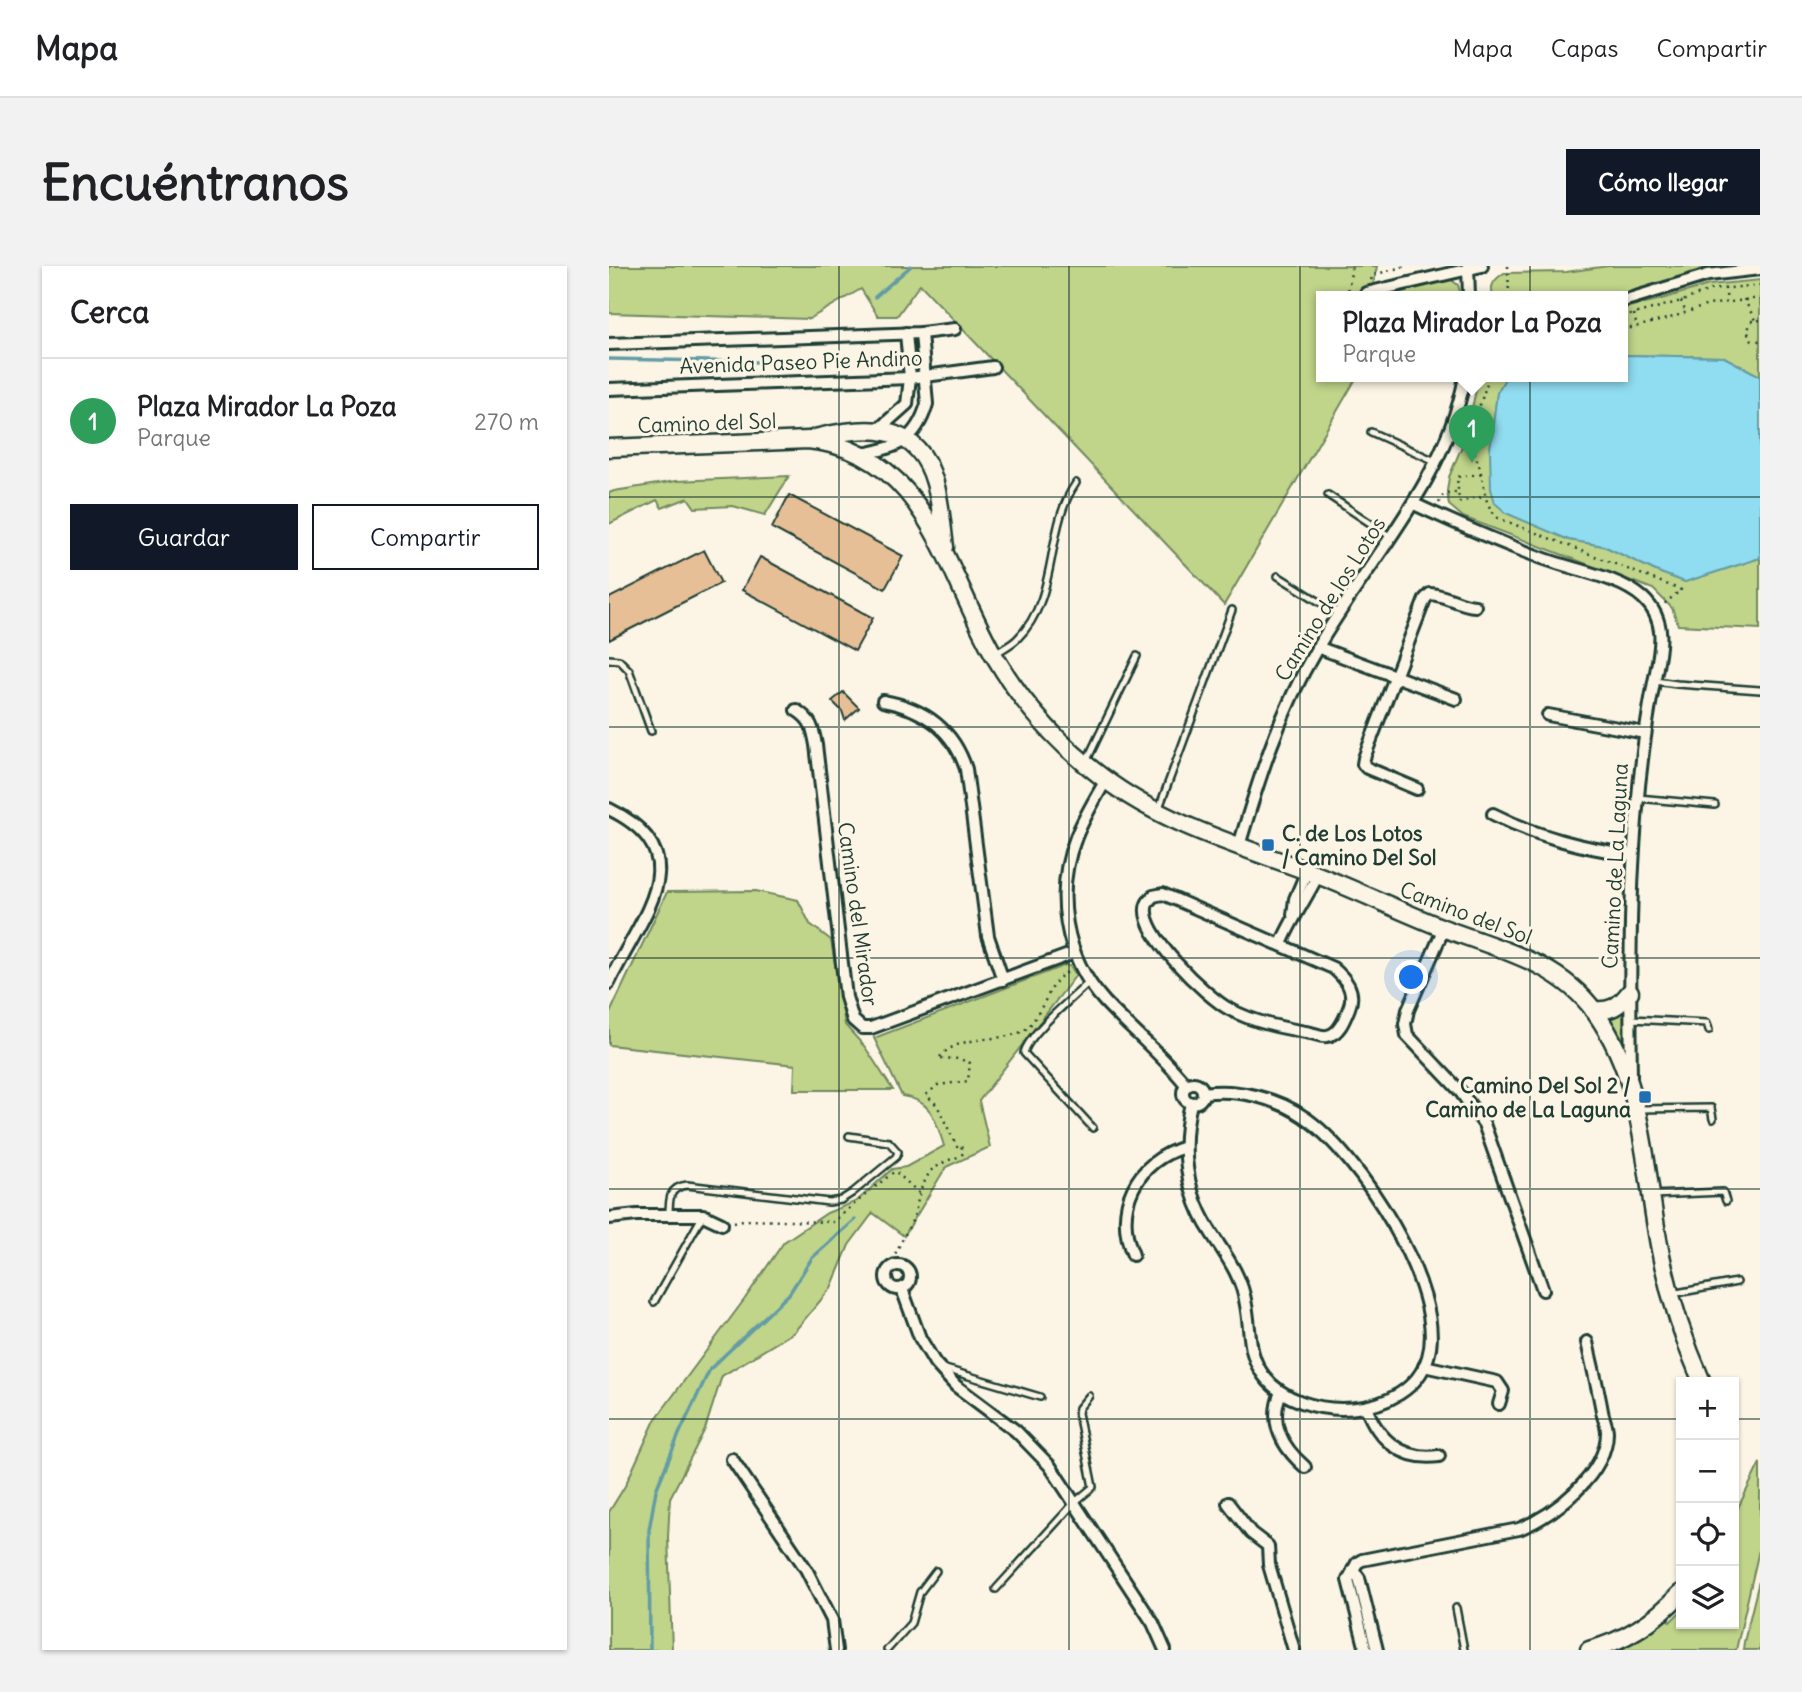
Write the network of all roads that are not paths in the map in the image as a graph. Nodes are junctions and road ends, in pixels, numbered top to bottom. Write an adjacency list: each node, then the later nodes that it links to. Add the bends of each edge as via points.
1 (1482, 266): 2 (street)
2 (1468, 267): 4 (street); 5 (street)
3 (1760, 269): 6 (street, via 1709,275)
4 (1374, 291)
5 (1469, 291)
6 (1628, 299)
7 (955, 329): 9 (street, Avenida Paseo Pie Andino)
8 (907, 333): 9 (street, Avenida Paseo Pie Andino); 10 (street, Avenida Paseo Pie Andino); 13 (street)
9 (921, 333): 12 (street)
10 (609, 344)
11 (993, 367): 12 (street, Avenida Paseo Pie Andino)
12 (925, 377): 13 (street, Avenida Paseo Pie Andino); 19 (street, via 924,415)
13 (910, 378): 15 (street, Avenida Paseo Pie Andino); 16 (street, via 907,404)
14 (1464, 382): 22 (street, Camino de los Lotos)
15 (609, 389)
16 (879, 429): 18 (street, Camino del Sol); 19 (street, Camino del Sol)
17 (1371, 432): 22 (lane)
18 (808, 440): 20 (street, Camino del Sol); 21 (street, Camino del Sol)
19 (906, 440): 21 (street); 27 (street, Camino del Sol, via 923,457 934,479)
20 (609, 448)
21 (862, 454): 27 (street, Camino del Sol, via 905,488)
22 (1437, 462): 25 (street, Camino de los Lotos)
23 (1076, 483): 33 (lane, via 1060,515 1040,602 1017,639)
24 (1328, 495): 26 (lane)
25 (1414, 504): 26 (street, Camino de los Lotos); 37 (street, Camino de La Laguna, via 1546,560 1633,590 1655,612 1662,639)
26 (1391, 537): 31 (street, Camino de los Lotos)
27 (947, 556): 33 (street, Camino del Sol)
28 (1277, 576): 31 (lane)
29 (1475, 606): 36 (street, via 1430,594)
30 (1231, 610): 51 (lane)
31 (1339, 614): 32 (street, Camino de los Lotos)
32 (1318, 647): 36 (street); 53 (street, Camino de los Lotos, via 1272,742)
33 (994, 655): 45 (street, Camino del Sol, via 1030,707)
34 (1137, 656): 45 (lane)
35 (609, 659): 43 (lane, via 619,660 629,670)
36 (1397, 677): 39 (street); 47 (street, via 1363,764)
37 (1654, 680): 38 (lane); 44 (street, Camino de La Laguna)
38 (1760, 690)
39 (1456, 699)
40 (883, 701): 59 (street, via 923,714 941,727 961,753 988,936)
41 (796, 710): 59 (street, Camino del Mirador, via 813,726 846,996 853,1020 862,1028 871,1028)
42 (1548, 715): 44 (street)
43 (651, 731)
44 (1645, 733): 48 (street, Camino de La Laguna)
45 (1085, 764): 46 (street, Camino del Sol)
46 (1106, 780): 51 (street, Camino del Sol); 58 (street, via 1076,837 1067,871 1066,918)
47 (1417, 789)
48 (1637, 798): 49 (lane); 54 (street, Camino de La Laguna)
49 (1715, 805)
50 (609, 809): 61 (street, via 642,830 659,867 655,895)
51 (1158, 812): 53 (street, Camino del Sol)
52 (1493, 814): 54 (street, via 1548,838)
53 (1239, 846): 55 (street, Camino del Sol)
54 (1632, 855): 62 (street, Camino de La Laguna)
55 (1312, 873): 56 (street, Camino del Sol); 57 (street, via 1309,893)
56 (1444, 928): 63 (street, Camino del Sol, via 1531,960); 84 (street, via 1408,1010 1407,1035 1484,1124)
57 (1281, 944): 57 (street, via 1345,978 1352,1001 1337,1031 1327,1036 1305,1032 1255,1021 1227,1008 1164,951 1146,905 1153,896 1163,894)
58 (1075, 957): 59 (street, Camino del Mirador); 60 (street)
59 (1003, 980)
60 (1089, 982): 66 (street); 72 (lane, via 1035,1035 1024,1053)
61 (609, 983)
62 (1630, 992): 63 (street, via 1621,1004 1607,1011); 64 (street, Camino de La Laguna)
63 (1593, 1010): 67 (street, Camino del Sol)
64 (1631, 1019): 65 (lane, via 1707,1023); 67 (street, Camino de La Laguna)
65 (1709, 1030)
66 (1187, 1086): 68 (street, via 1196,1084); 69 (street, via 1184,1096)
67 (1631, 1086): 70 (street, Camino de La Laguna)
68 (1203, 1093): 69 (street); 88 (street, via 1251,1096 1290,1109 1318,1127 1354,1165 1393,1224 1427,1304 1431,1337)
69 (1191, 1103): 74 (street)
70 (1636, 1109): 71 (lane, via 1711,1108); 75 (street, Camino de La Laguna)
71 (1713, 1119)
72 (1093, 1128)
73 (849, 1136): 77 (lane, via 888,1142 898,1152 841,1200 687,1185 669,1196)
74 (1185, 1147): 81 (street, via 1150,1164 1134,1186 1127,1221); 91 (street, via 1198,1210 1242,1286 1255,1361)
75 (1652, 1195): 76 (lane, via 1723,1192); 85 (street, Camino de La Laguna)
76 (1726, 1201)
77 (669, 1215): 78 (street); 79 (street)
78 (703, 1215): 80 (street); 86 (lane)
79 (609, 1219)
80 (722, 1224)
81 (1133, 1255)
82 (1737, 1282): 85 (lane)
83 (902, 1289): 83 (street, via 887,1282 887,1274 895,1266 903,1266 911,1275); 89 (street, via 919,1338)
84 (1543, 1290)
85 (1670, 1294): 90 (street, Camino de La Laguna)
86 (653, 1302)
87 (1587, 1342): 105 (street, via 1607,1432 1601,1457 1590,1474 1566,1501 1519,1529 1361,1560 1348,1580)
88 (1425, 1366): 94 (street, via 1497,1382 1503,1391); 95 (street, via 1400,1394)
89 (939, 1367): 93 (lane); 99 (street, via 1028,1442)
90 (1700, 1377)
91 (1281, 1392): 95 (street, via 1317,1405); 98 (street, via 1275,1411 1278,1431)
92 (1089, 1396): 99 (lane, via 1078,1413 1094,1484)
93 (1040, 1397)
94 (1499, 1404)
95 (1366, 1407): 96 (street, via 1380,1434 1397,1449 1422,1457)
96 (1439, 1456)
97 (732, 1459): 106 (street, via 806,1569 832,1620)
98 (1305, 1467)
99 (1075, 1503): 102 (lane); 108 (street, via 1153,1623)
100 (1228, 1503): 109 (street, via 1251,1533 1269,1546 1269,1565)
101 (936, 1572): 107 (lane, via 920,1592 911,1623)
102 (996, 1589)
103 (1676, 1597): 113 (street, via 1646,1624)
104 (1455, 1608): 112 (lane)
105 (1362, 1609): 110 (street); 111 (street)
106 (836, 1650)
107 (887, 1650)
108 (1164, 1650)
109 (1294, 1650)
110 (1366, 1650)
111 (1377, 1650)
112 (1464, 1650)
113 (1588, 1650)

